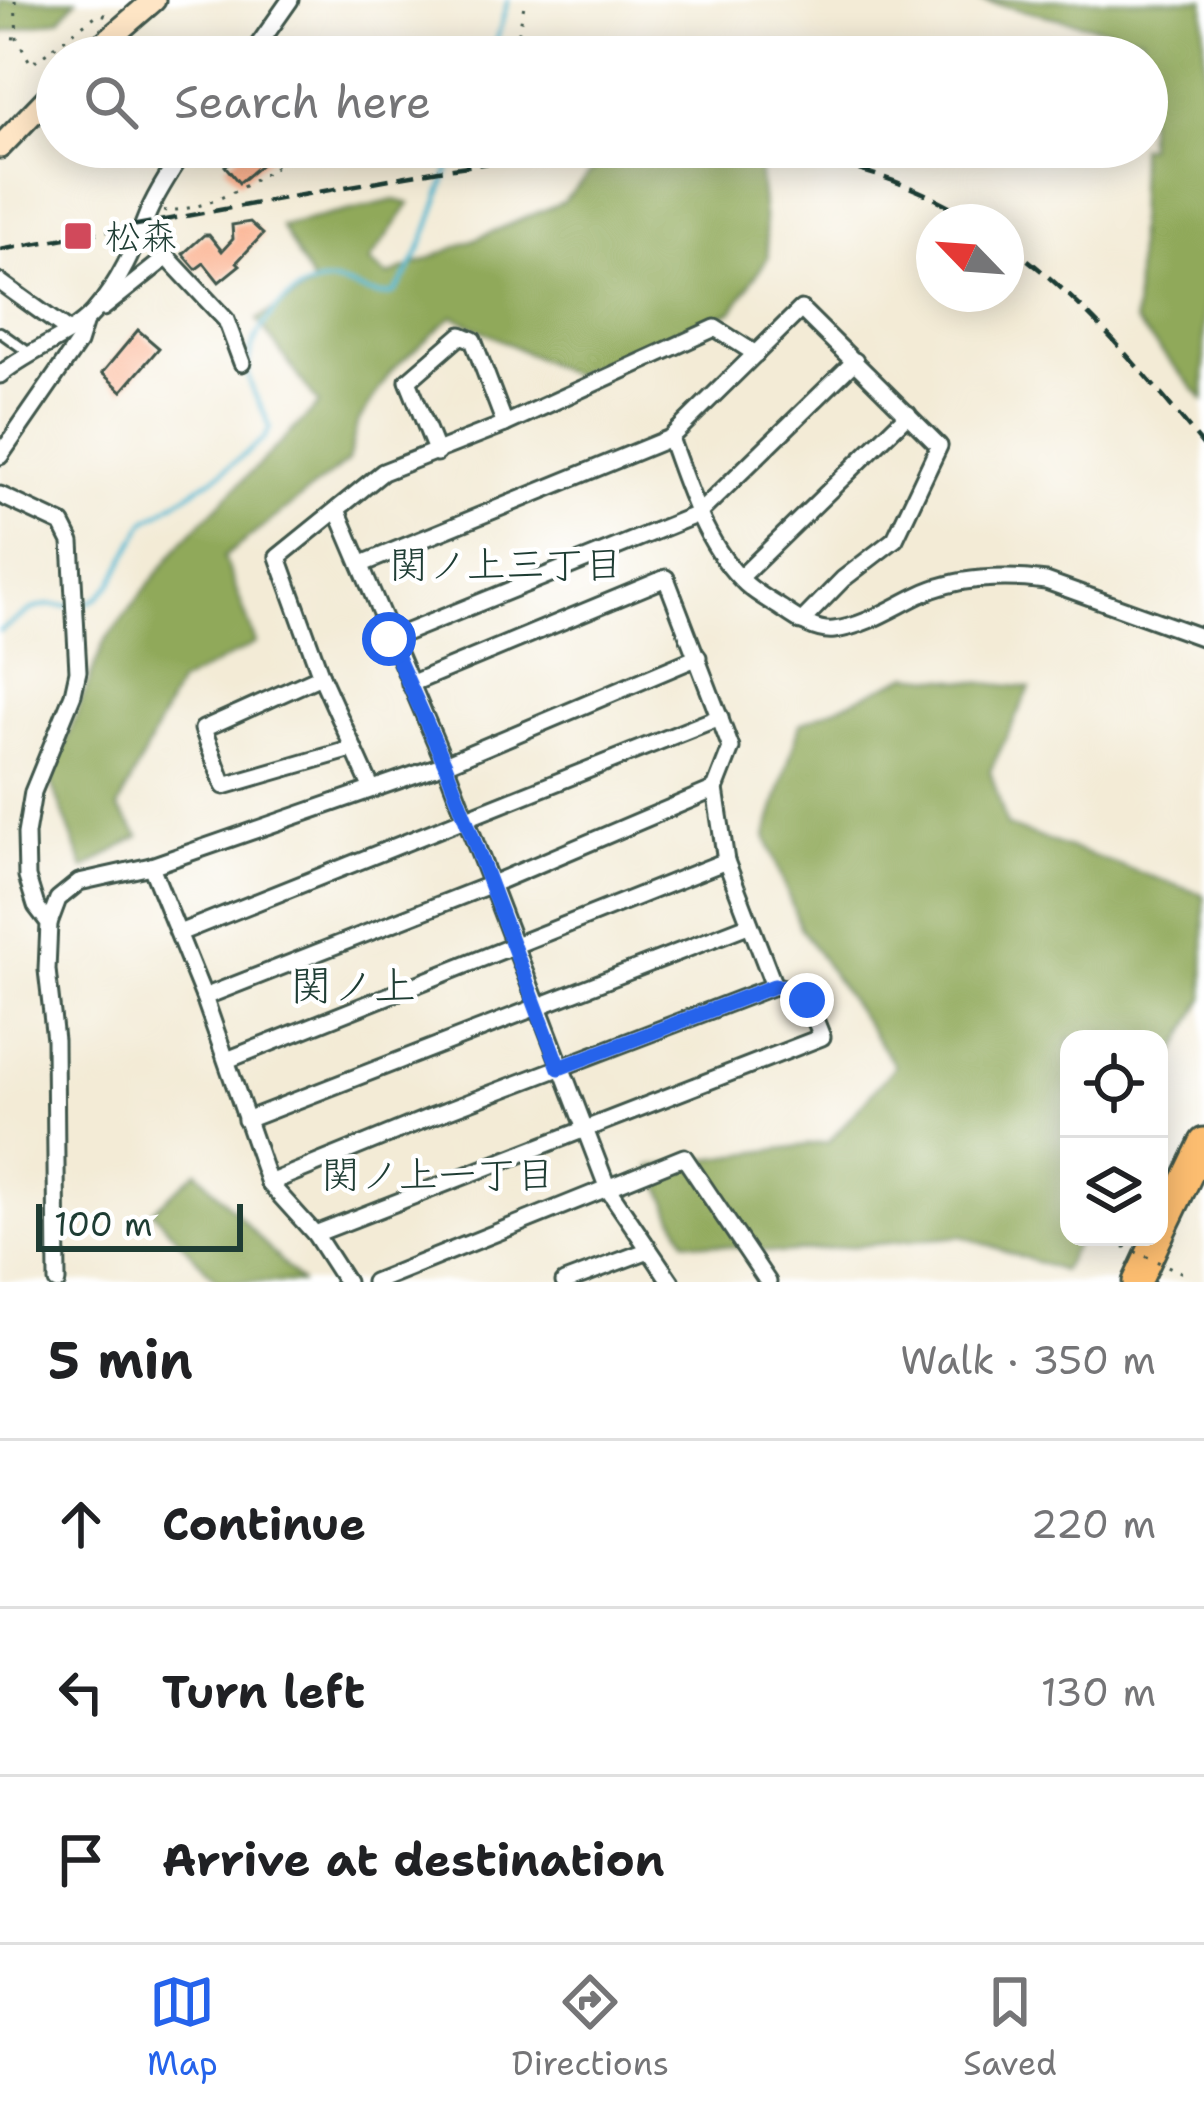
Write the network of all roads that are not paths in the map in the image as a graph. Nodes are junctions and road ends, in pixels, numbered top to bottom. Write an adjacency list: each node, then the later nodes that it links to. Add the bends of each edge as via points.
1 (154, 0): 3 (main road)
2 (290, 0): 4 (street)
3 (110, 36)
4 (265, 36)
5 (36, 110): 6 (main road)
6 (0, 147)
7 (174, 168): 9 (street, via 127,265)
8 (0, 282): 10 (street)
9 (90, 316): 10 (street); 15 (street, via 167,257 226,320); 21 (street)
10 (68, 331): 12 (street)
11 (0, 332): 12 (lane)
12 (28, 352): 16 (street)
13 (756, 354): 14 (street, via 801,309); 18 (street, via 715,328); 19 (street)
14 (855, 361): 17 (street); 24 (street)
15 (242, 363)
16 (0, 375)
17 (908, 414): 26 (street); 27 (street, via 939,446 895,539)
18 (505, 424): 20 (street); 20 (street, via 473,340 461,335 408,381)
19 (670, 438): 24 (street); 25 (street)
20 (436, 453): 23 (street, via 383,472)
21 (0, 456)
22 (0, 495): 42 (street, via 62,524 71,542 78,671 26,834 27,877)
23 (338, 512): 25 (street); 31 (street, via 278,557)
24 (698, 514): 26 (street); 29 (street)
25 (362, 564): 29 (street)
26 (741, 577): 27 (street)
27 (802, 622): 28 (street, via 831,631 948,585 1027,578)
28 (1204, 638)
29 (389, 639): 32 (street)
30 (698, 657): 32 (street, via 665,578); 33 (street); 35 (street)
31 (321, 676): 34 (street); 34 (street, via 202,729 224,786)
32 (410, 684): 35 (street)
33 (720, 717): 37 (street, via 731,748); 38 (street)
34 (352, 749): 36 (street)
35 (445, 764): 36 (street); 38 (street)
36 (371, 787): 40 (street)
37 (715, 789): 39 (street); 41 (street)
38 (467, 821): 41 (street); 44 (street)
39 (726, 861): 43 (street); 45 (street)
40 (152, 866): 42 (street, via 79,882 58,899); 44 (street)
41 (492, 884): 45 (street); 47 (street)
42 (49, 923): 60 (street)
43 (748, 925): 46 (street); 48 (street)
44 (179, 934): 47 (street)
45 (514, 945): 48 (street); 49 (street)
46 (774, 986): 50 (street); 52 (street, via 807,1000 821,1036)
47 (204, 997): 49 (street)
48 (538, 1009): 50 (street); 51 (street)
49 (226, 1060): 51 (street)
50 (559, 1068): 52 (street); 54 (street)
51 (246, 1120): 54 (street)
52 (587, 1127): 55 (street); 57 (street)
53 (1204, 1142): 56 (highway)
54 (269, 1183): 57 (street)
55 (608, 1189): 59 (street); 62 (street); 65 (street, via 683,1157)
56 (1168, 1216)
57 (315, 1234): 61 (street)
58 (1153, 1246): 66 (highway)
59 (650, 1250): 63 (street); 64 (street)
60 (57, 1282)
61 (346, 1282)
62 (374, 1282)
63 (564, 1282)
64 (671, 1282)
65 (768, 1282)
66 (1136, 1282)

